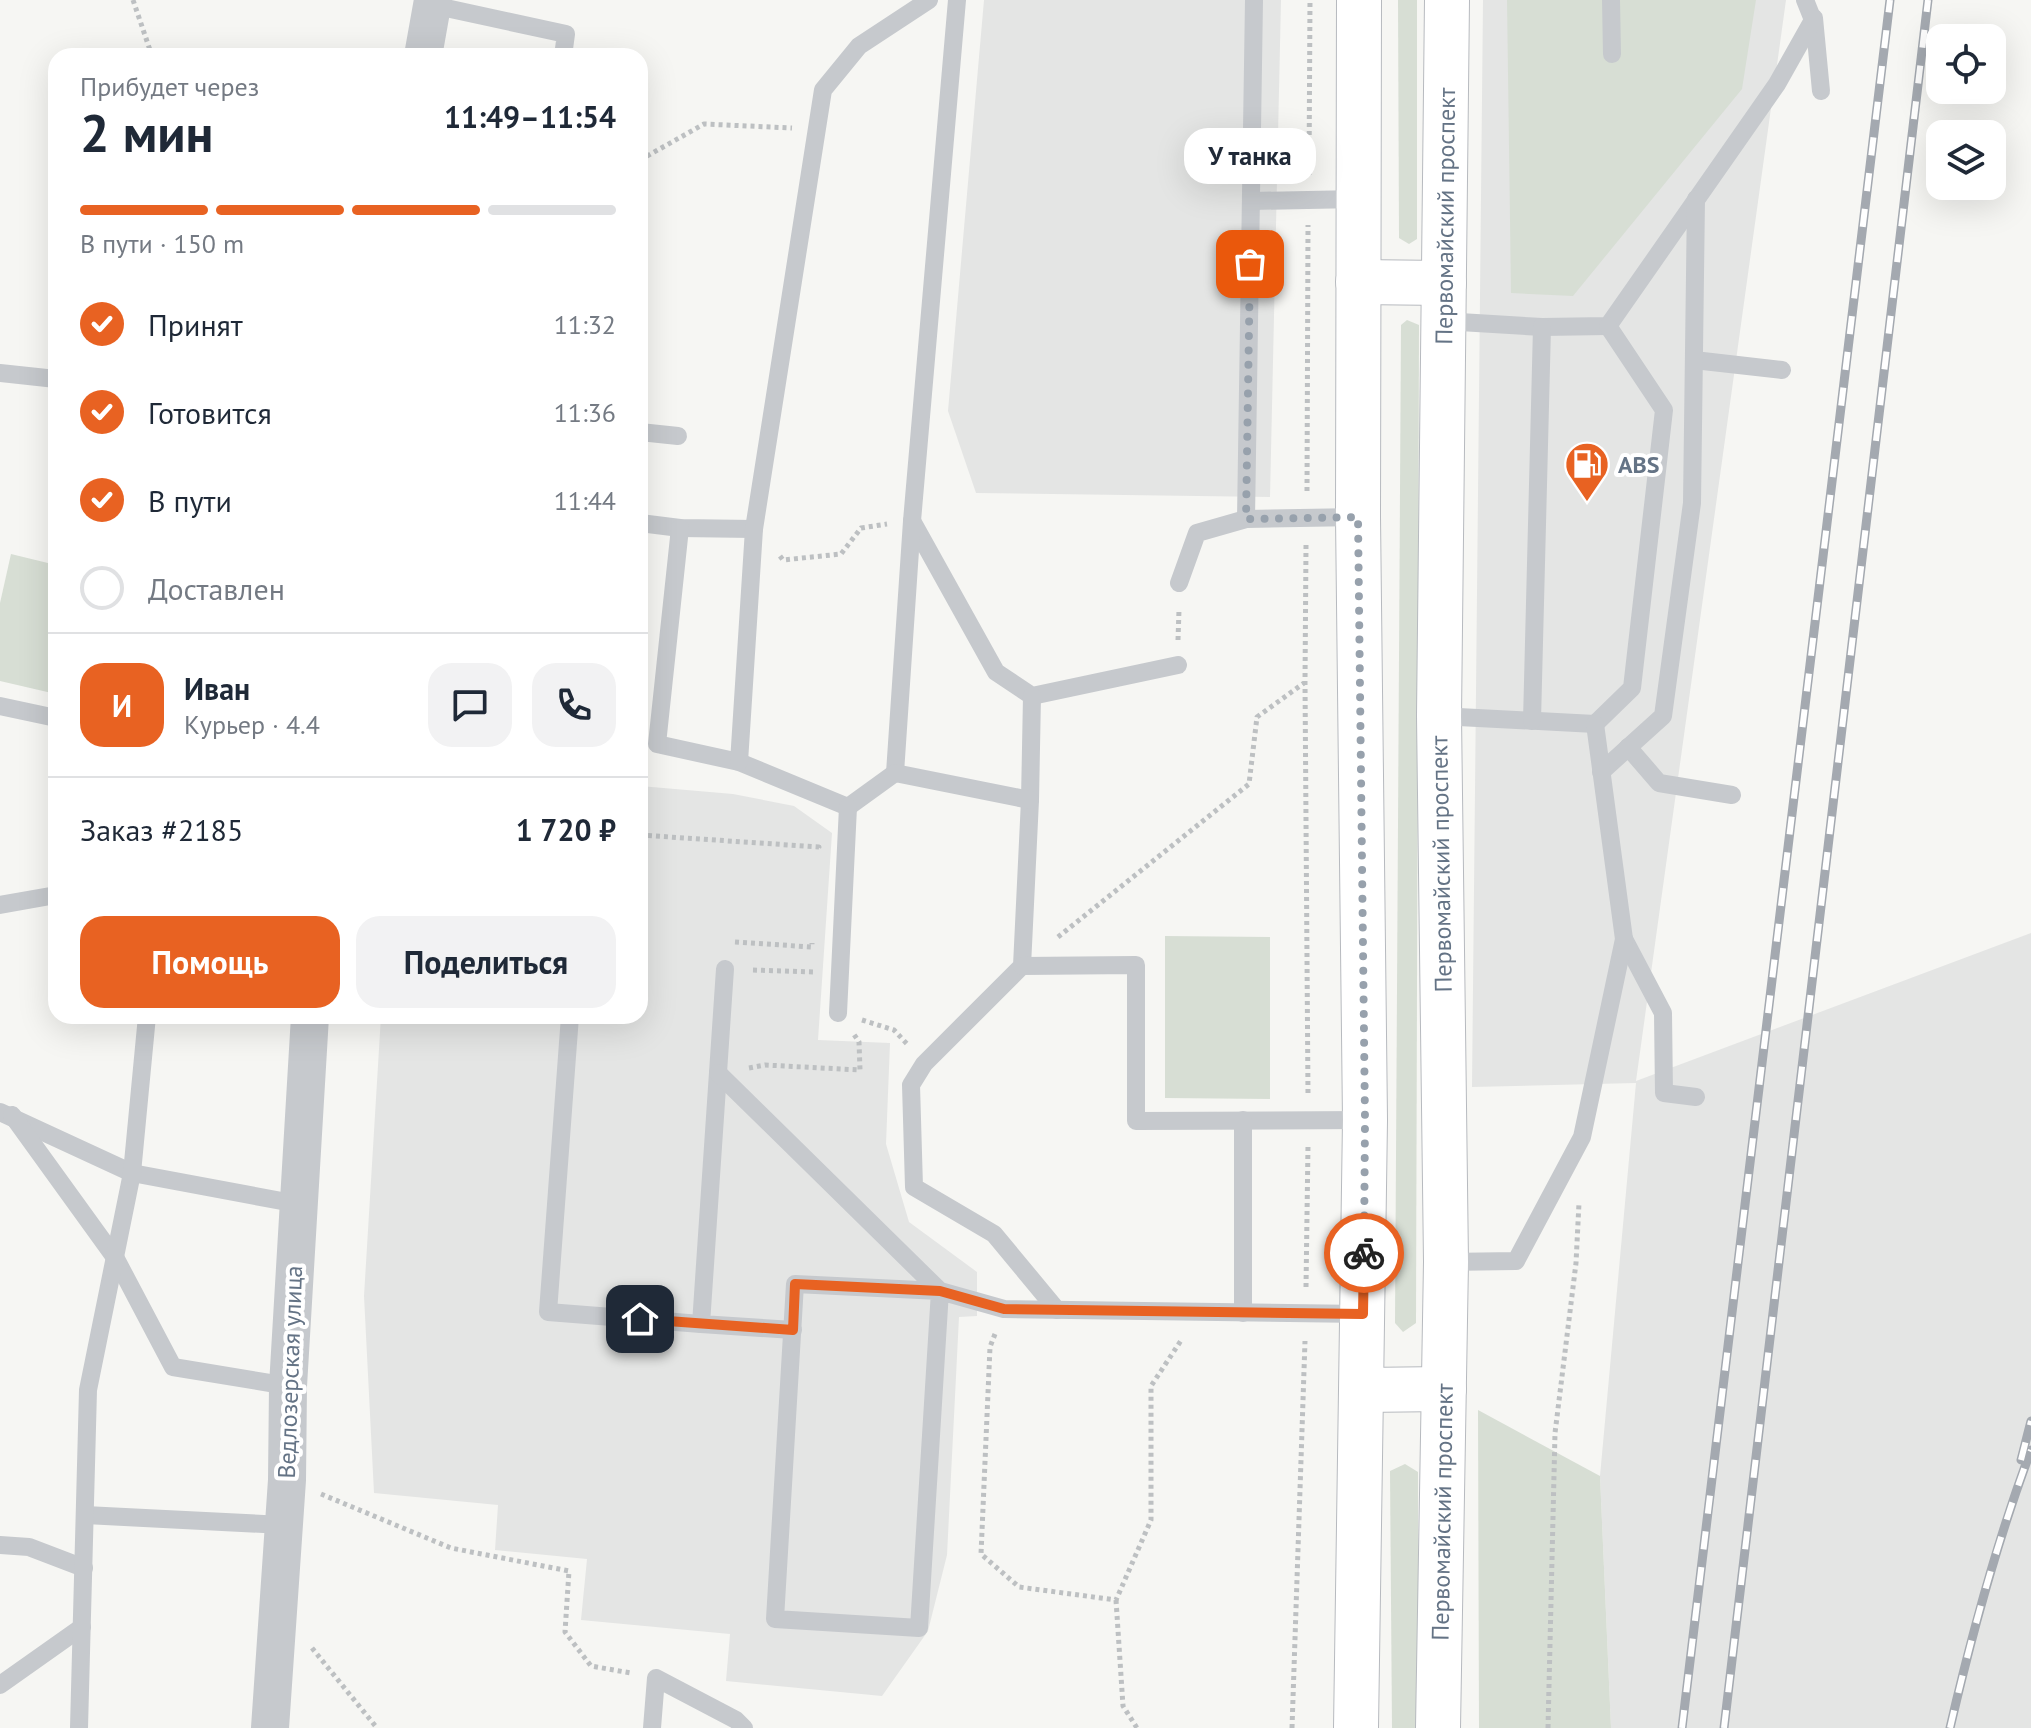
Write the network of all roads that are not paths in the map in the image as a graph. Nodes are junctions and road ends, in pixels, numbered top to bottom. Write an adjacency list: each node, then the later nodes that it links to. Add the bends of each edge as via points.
1 (929, 0): 33 (lane, via 859,46 823,90)
2 (957, 0): 30 (lane)
3 (1254, 0): 17 (lane)
4 (1359, 0): 15 (main road)
5 (1447, 0): 19 (main road, Первомайский проспект)
6 (1611, 0): 13 (lane)
7 (1805, 0): 10 (lane)
8 (1817, 0): 10 (lane)
9 (432, 3): 11 (street); 12 (lane, via 566,34)
10 (1813, 20): 14 (lane); 16 (lane, via 1777,84)
11 (417, 48)
12 (564, 48)
13 (1612, 54)
14 (1821, 91)
15 (1358, 199): 17 (lane); 18 (main road)
16 (1696, 199): 20 (lane); 22 (lane)
17 (1251, 201): 29 (lane)
18 (1358, 282): 19 (main road); 28 (main road)
19 (1444, 302): 21 (lane); 39 (main road, Первомайский проспект)
20 (1608, 326): 21 (lane); 41 (lane, via 1664,410 1632,688)
21 (1542, 327): 40 (lane)
22 (1694, 360): 23 (lane); 42 (lane, via 1692,503 1663,716)
23 (1782, 370)
24 (0, 373): 25 (lane)
25 (48, 378)
26 (648, 433): 27 (lane)
27 (678, 436)
28 (1358, 517): 29 (lane); 62 (main road)
29 (1246, 519): 34 (lane, via 1197,533)
30 (912, 521): 36 (lane, via 996,672); 45 (lane)
31 (648, 524): 32 (lane)
32 (680, 528): 33 (lane); 43 (lane, via 657,744)
33 (754, 529): 43 (lane)
34 (1179, 583)
35 (1178, 665): 36 (lane)
36 (1032, 696): 47 (lane)
37 (0, 706): 38 (lane)
38 (48, 716)
39 (1439, 716): 40 (lane); 66 (main road, Первомайский проспект)
40 (1532, 721): 41 (lane)
41 (1595, 724): 44 (lane)
42 (1628, 747): 44 (lane); 46 (lane, via 1659,783)
43 (739, 762): 48 (lane)
44 (1601, 772): 51 (lane)
45 (895, 773): 47 (lane); 48 (lane)
46 (1732, 795)
47 (1030, 800): 52 (lane)
48 (848, 807): 54 (lane)
49 (48, 896): 50 (lane)
50 (0, 905)
51 (1624, 939): 59 (lane, via 1663,1013 1664,1093); 66 (lane, via 1582,1137 1516,1261)
52 (1022, 966): 61 (lane, via 1136,965 1136,1121); 68 (lane, via 924,1064 911,1085 914,1187 994,1234)
53 (725, 969): 58 (lane)
54 (838, 1013)
55 (146, 1024): 63 (lane)
56 (309, 1024): 64 (street, Ведлозерская улица)
57 (569, 1024): 71 (lane, via 548,1312)
58 (718, 1073): 67 (lane); 71 (lane)
59 (1696, 1097)
60 (6, 1113): 63 (lane); 65 (lane)
61 (1243, 1120): 62 (lane); 69 (lane)
62 (1365, 1120): 70 (main road)
63 (132, 1173): 64 (lane); 65 (lane)
64 (298, 1204): 73 (street, Ведлозерская улица)
65 (116, 1259): 73 (lane, via 173,1367); 76 (lane, via 88,1390)
66 (1446, 1262): 74 (main road, Первомайский проспект)
67 (940, 1291): 68 (lane, via 1004,1309); 72 (lane, via 795,1284); 72 (lane, via 919,1628 775,1619)
68 (1057, 1310): 69 (lane)
69 (1243, 1313): 70 (lane)
70 (1363, 1314): 75 (main road)
71 (701, 1324): 72 (lane)
72 (793, 1330)
73 (288, 1386): 77 (street, Ведлозерская улица)
74 (1444, 1389): 75 (main road); 87 (main road, Первомайский проспект)
75 (1363, 1390): 86 (main road)
76 (85, 1515): 77 (lane); 79 (lane)
77 (283, 1525): 83 (street, Ведлозерская улица)
78 (0, 1545): 79 (lane, via 29,1547)
79 (84, 1568): 80 (lane)
80 (82, 1627): 81 (lane); 82 (lane)
81 (0, 1685)
82 (79, 1728)
83 (270, 1728)
84 (652, 1728): 85 (lane, via 656,1678)
85 (744, 1728)
86 (1356, 1728)
87 (1438, 1728)

